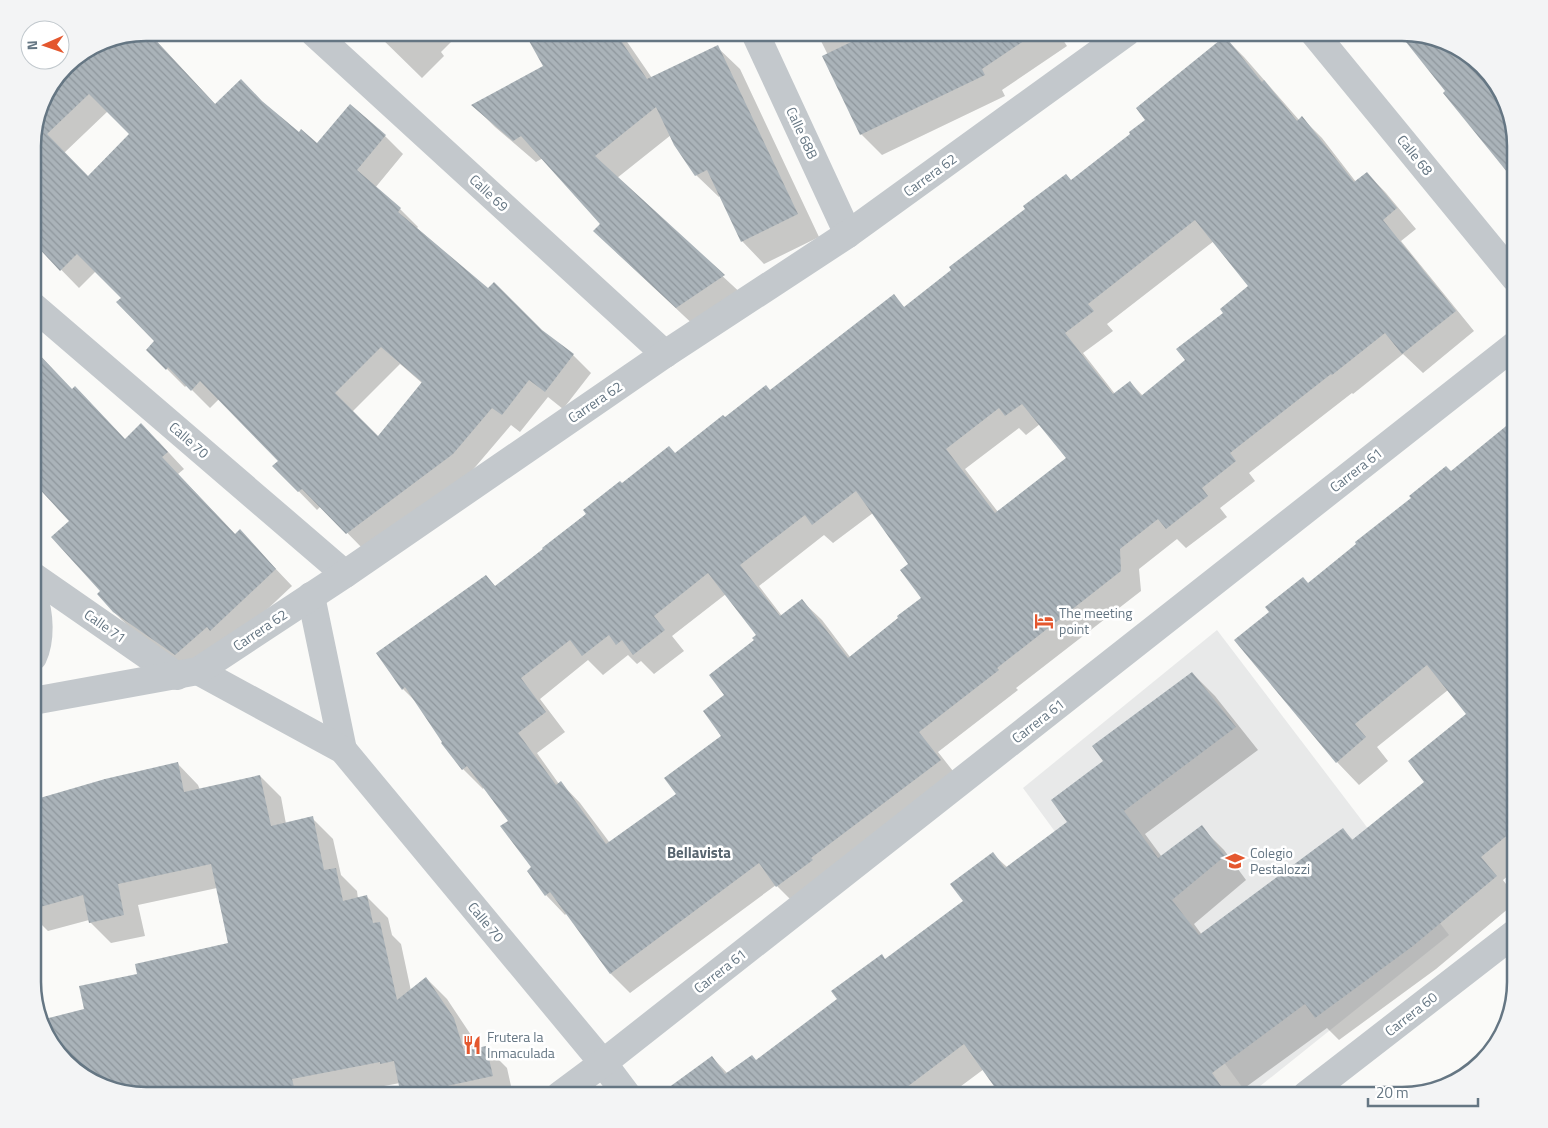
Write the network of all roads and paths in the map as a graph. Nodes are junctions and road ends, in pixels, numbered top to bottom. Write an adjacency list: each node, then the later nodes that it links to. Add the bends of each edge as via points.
1 (324, 41): 9 (street, Calle 69)
2 (759, 41): 5 (street, Calle 68B)
3 (1114, 41): 5 (street, Carrera 62)
4 (1321, 41): 6 (street, Calle 68)
5 (848, 234): 9 (street, Carrera 62)
6 (1507, 267)
7 (41, 313): 10 (street, Calle 70)
8 (1507, 352): 17 (street, Carrera 61)
9 (665, 354): 10 (street, Carrera 62)
10 (345, 574): 12 (street, Carrera 62)
11 (41, 581): 13 (street, Calle 71)
12 (311, 596): 13 (street, Carrera 62); 15 (street, Calle 70)
13 (188, 674): 14 (street, Carrera 62); 15 (street, Calle 70)
14 (41, 700)
15 (343, 750): 17 (street, Calle 70)
16 (1507, 940): 20 (street, Carrera 60)
17 (603, 1063): 18 (street, Carrera 61); 19 (street, Calle 70)
18 (572, 1087)
19 (620, 1087)
20 (1318, 1087)

